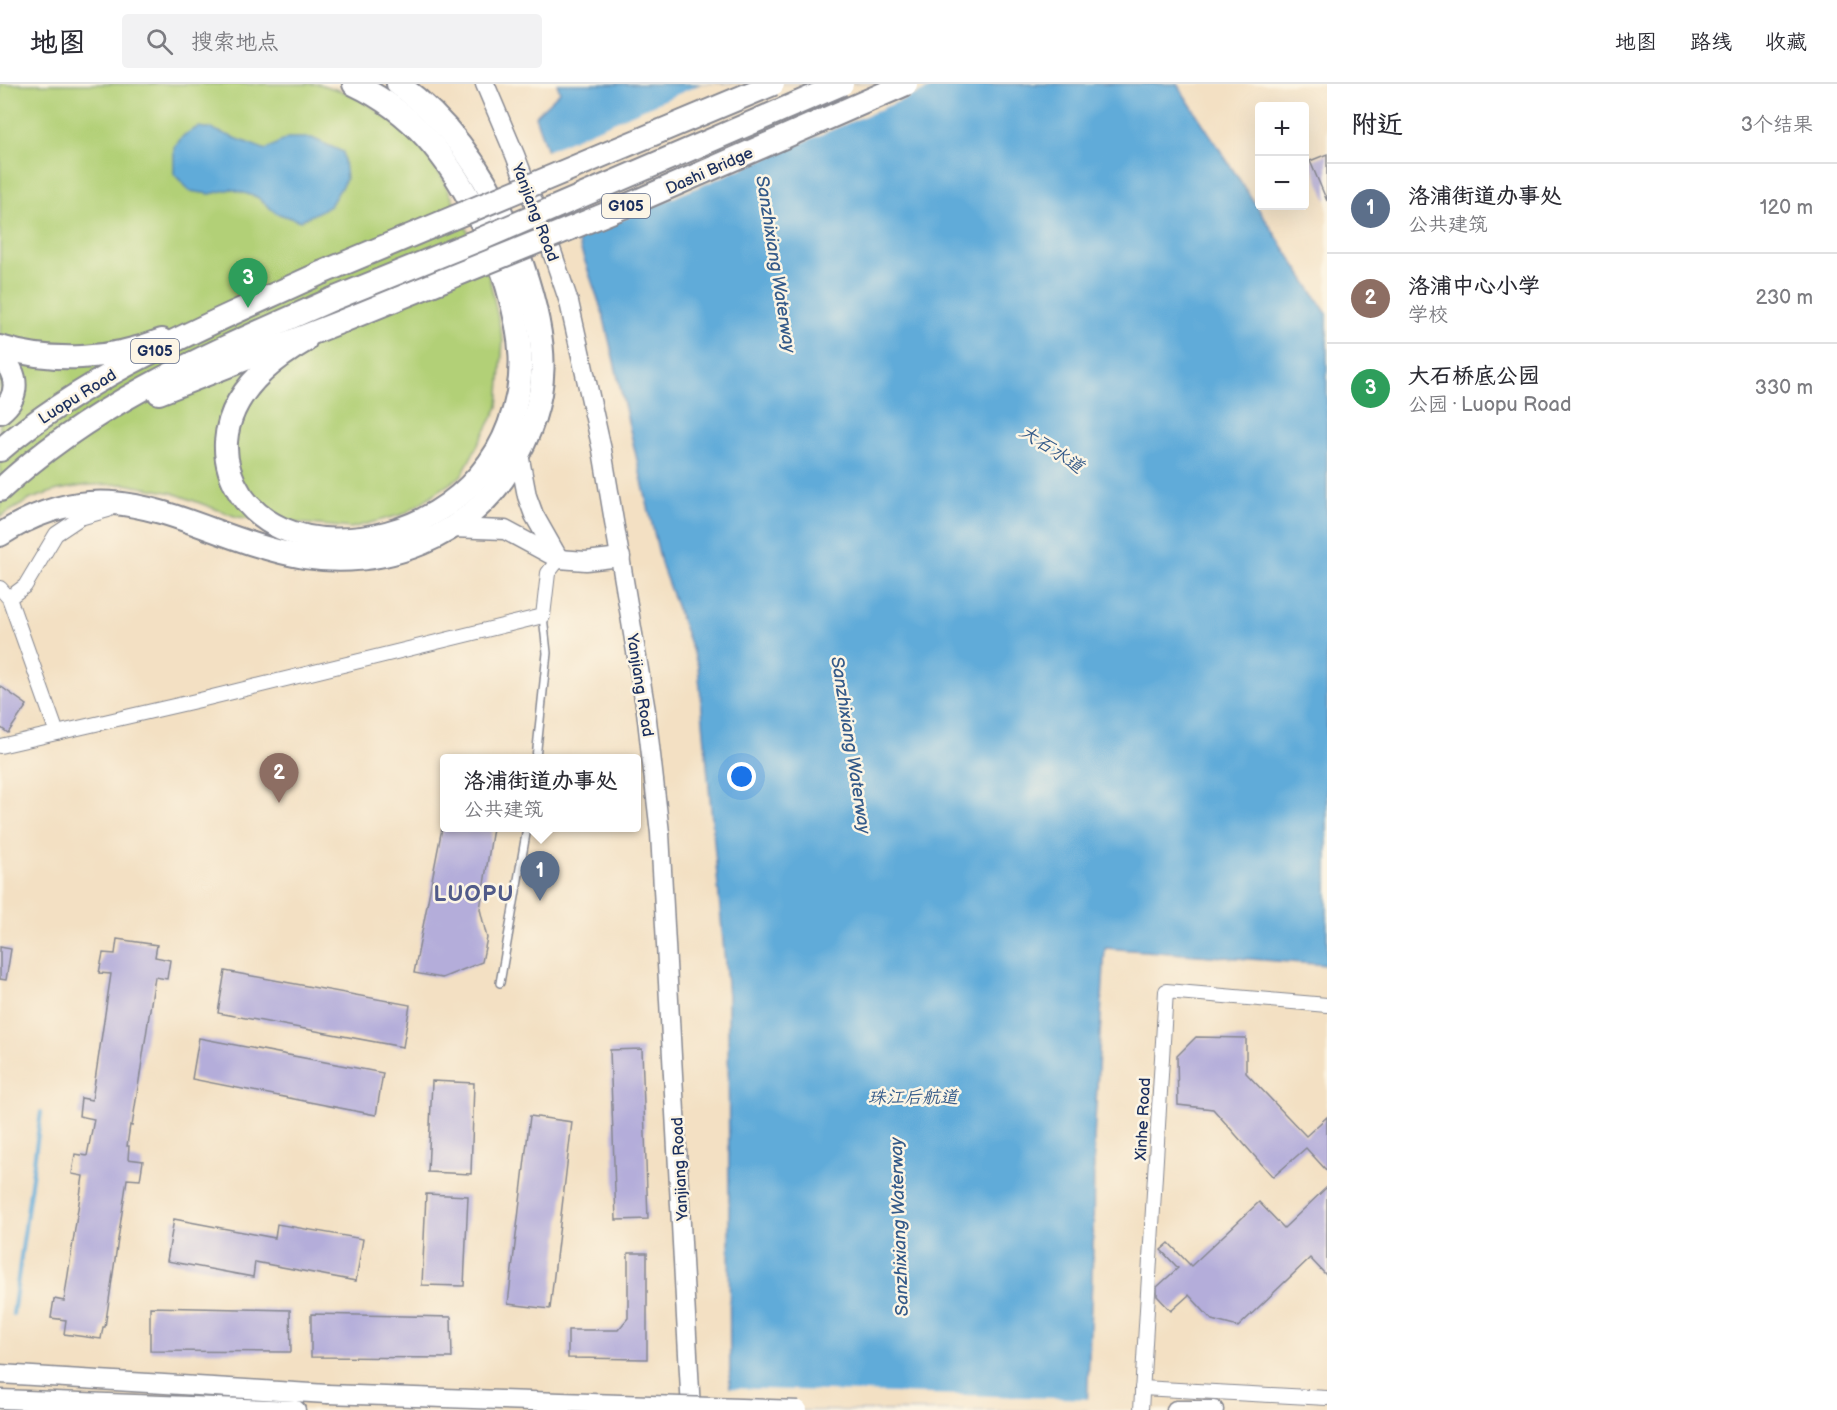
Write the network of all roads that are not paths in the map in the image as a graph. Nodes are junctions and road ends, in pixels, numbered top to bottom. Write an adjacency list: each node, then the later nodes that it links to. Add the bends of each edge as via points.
1 (354, 84): 9 (main road, via 399,111 422,131 458,180 506,281 520,342 521,374 503,439 482,472 455,498 424,519 390,532 363,538 326,539 280,527 253,508 231,477 226,438 235,408 254,380 292,349)
2 (485, 84): 20 (street, Yanjiang Road, via 569,302)
3 (772, 84): 7 (main road, G105, bridge)
4 (842, 84): 8 (main road, Dashi Bridge / G105, bridge)
5 (906, 84): 9 (main road, Dashi Bridge / G105, bridge, via 628,205)
6 (408, 87): 15 (main road, via 447,128 475,166 500,212 527,279 544,368 538,407)
7 (321, 273): 10 (main road, via 139,348 99,356 59,357); 14 (main road, Luopu Road / G105, via 126,366 65,402)
8 (333, 299): 13 (main road, Luopu Road / G105, via 185,366)
9 (343, 321): 13 (main road, Luopu Road / G105)
10 (0, 347)
11 (0, 357): 12 (main road, via 12,371 15,387 10,402)
12 (0, 412)
13 (81, 427): 16 (main road, Luopu Road / G105)
14 (0, 450)
15 (519, 453): 18 (main road, via 480,507); 21 (street, via 534,515)
16 (0, 490)
17 (139, 506): 18 (main road, via 275,550 333,560 391,554); 19 (main road, via 98,502 64,506 36,515); 22 (street, via 80,518 56,534 25,586)
18 (451, 528): 21 (street, via 505,530)
19 (0, 535)
20 (621, 557): 21 (street); 35 (street, Yanjiang Road, via 646,711 660,833)
21 (559, 559): 23 (street, via 548,573)
22 (4, 593): 24 (street)
23 (543, 616): 24 (street); 26 (lane, via 547,653)
24 (57, 733): 25 (street)
25 (0, 746)
26 (537, 754)
27 (526, 832): 28 (lane)
28 (500, 983)
29 (1327, 1005): 31 (street, Xinhe Road, via 1166,991)
30 (0, 1374): 36 (street, bridge, via 327,1394)
31 (1142, 1388): 32 (street); 37 (street, Xinhe Road)
32 (1327, 1398)
33 (0, 1399): 34 (street)
34 (296, 1410)
35 (691, 1410)
36 (798, 1410)
37 (1141, 1410)
38 (1176, 1410): 39 (street)
39 (1214, 1410)

